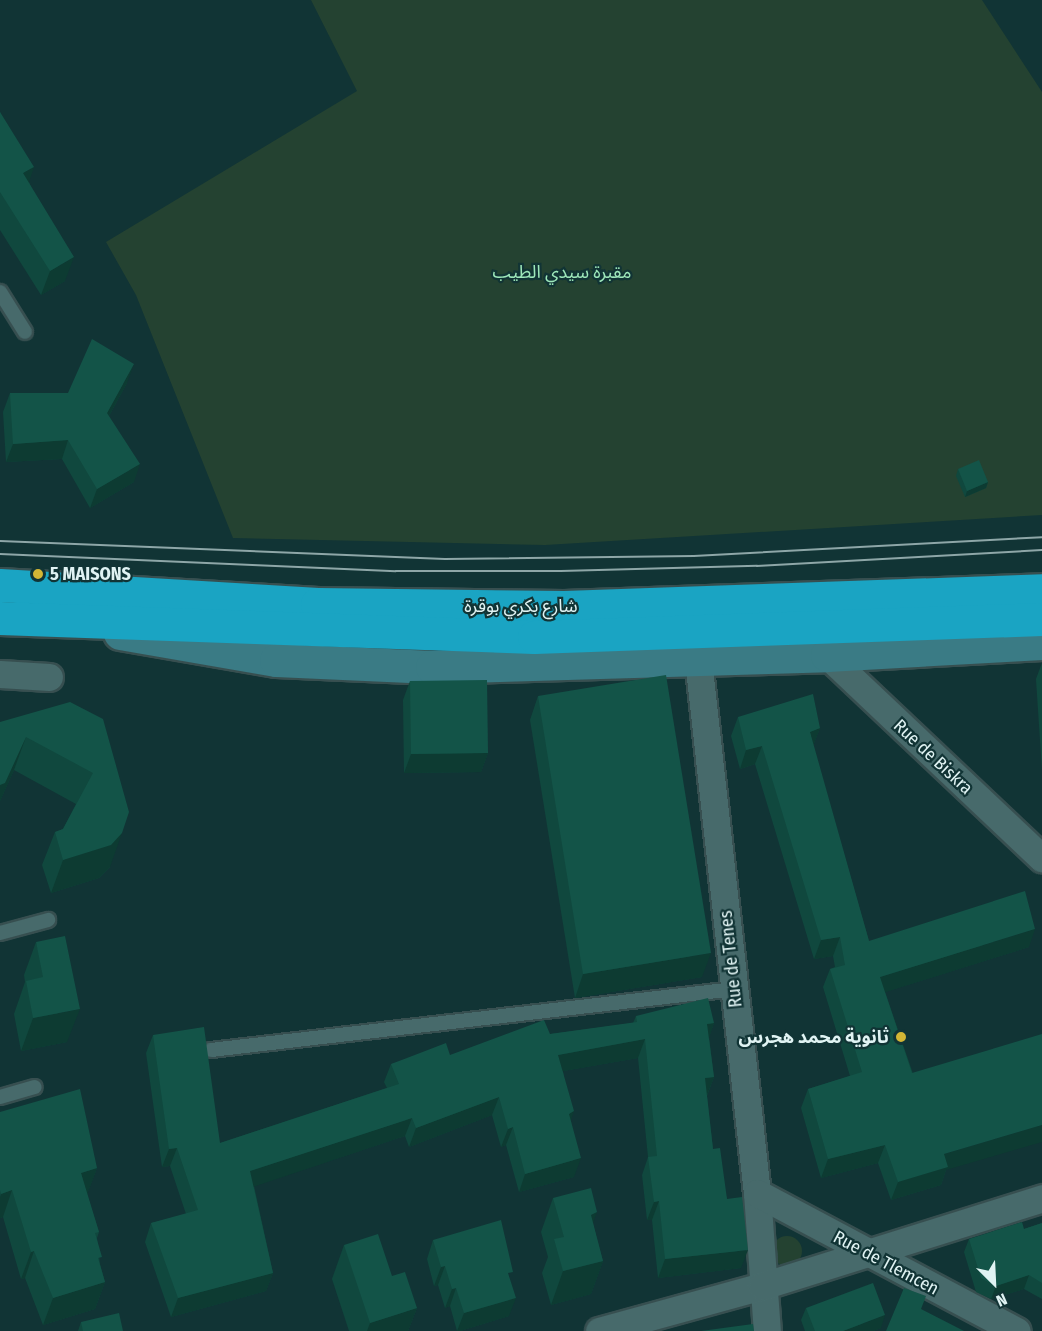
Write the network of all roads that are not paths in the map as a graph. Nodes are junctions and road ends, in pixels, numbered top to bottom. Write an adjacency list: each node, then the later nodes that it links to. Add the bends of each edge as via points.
1 (0, 292): 2 (lane)
2 (25, 332)
3 (0, 585): 4 (highway, شارع بكري بوقرة, via 317,604 564,607)
4 (1042, 590)
5 (0, 618): 7 (highway, شارع بكري بوقرة)
6 (1042, 619): 7 (highway, شارع بكري بوقرة, via 534,637)
7 (50, 620): 10 (street, via 276,660 308,662 432,667)
8 (1042, 643): 9 (street)
9 (827, 655): 10 (street); 13 (street, Rue de Biskra)
10 (698, 659): 16 (street, Rue de Tenes)
11 (0, 674): 12 (street)
12 (48, 676)
13 (1042, 858)
14 (48, 920): 15 (lane)
15 (0, 933)
16 (734, 989): 17 (lane); 20 (street, Rue de Tenes)
17 (211, 1050)
18 (34, 1088): 19 (lane)
19 (0, 1097)
20 (757, 1193): 22 (street, Rue de Tlemcen); 23 (street, Rue de Tenes)
21 (1042, 1198): 22 (street)
22 (863, 1252): 23 (street); 26 (street, Rue de Tlemcen)
23 (762, 1286): 24 (street); 25 (street, Rue de Tenes)
24 (599, 1331)
25 (767, 1331)
26 (1017, 1331)

